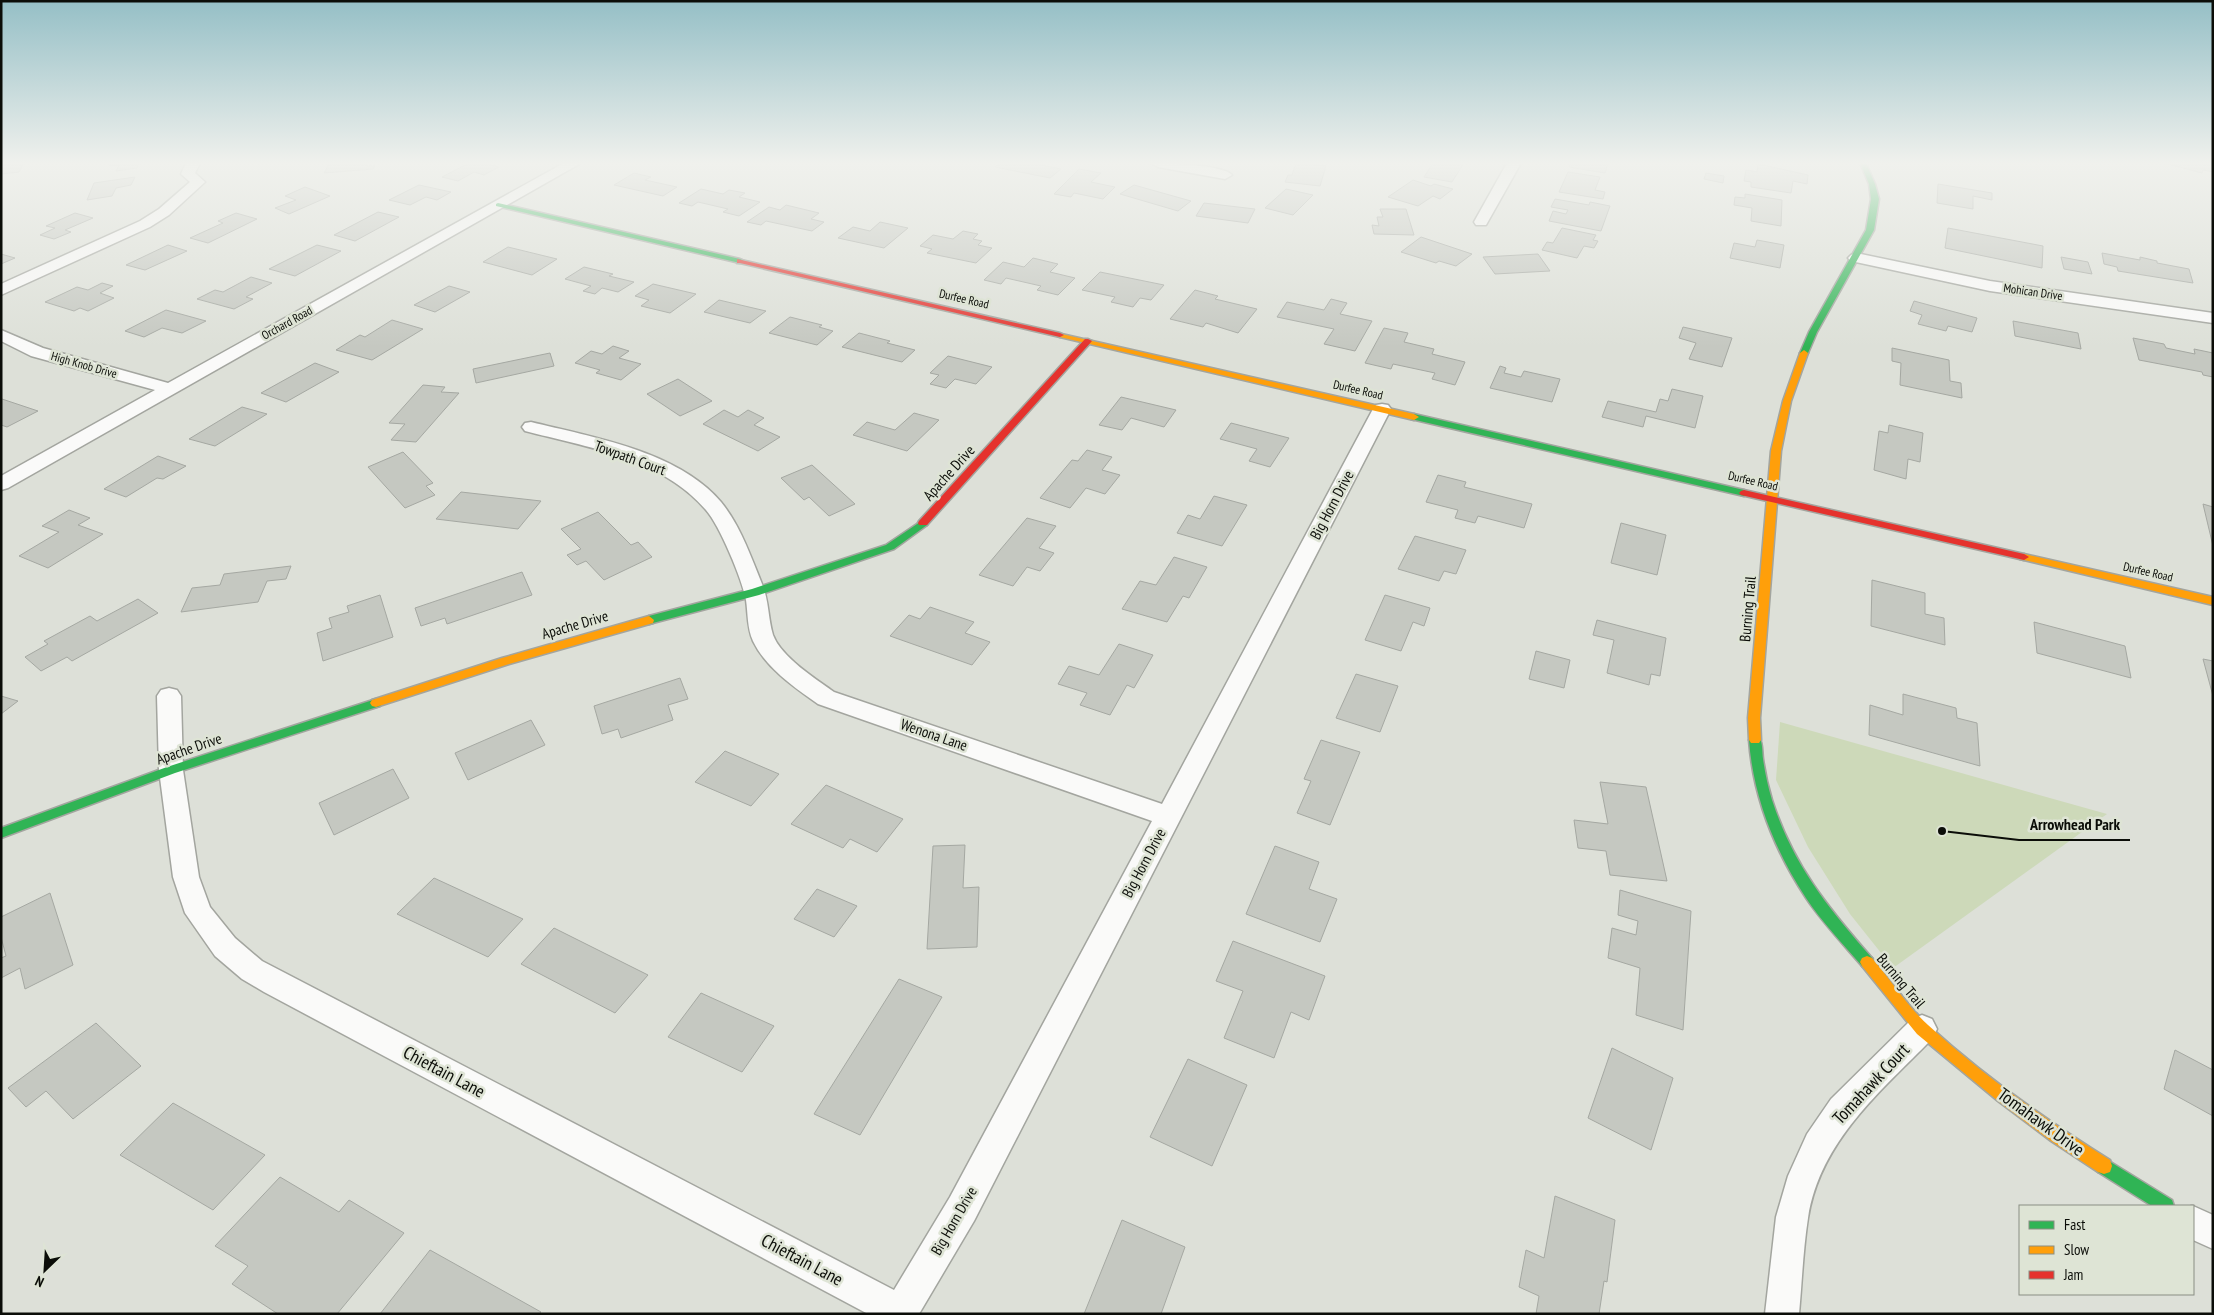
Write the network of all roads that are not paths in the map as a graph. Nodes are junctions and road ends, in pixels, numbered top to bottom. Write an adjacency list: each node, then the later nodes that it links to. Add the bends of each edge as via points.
1 (142, 224): 6 (street)
2 (463, 224): 10 (street, Orchard Road)
3 (582, 224): 9 (street, Durfee Road)
4 (1871, 224): 5 (street, Burning Trail)
5 (1856, 258): 7 (street, Mohican Drive, via 1972,283); 14 (street, Burning Trail, via 1813,332 1796,370 1781,424)
6 (1, 290)
7 (2213, 318)
8 (1, 335): 10 (street, High Knob Drive, via 37,352)
9 (1088, 341): 11 (street, Durfee Road); 15 (street, Apache Drive, via 927,520 907,536 890,547)
10 (170, 389): 13 (street, Orchard Road)
11 (1382, 409): 14 (street, Durfee Road); 19 (street, Big Horn Drive)
12 (531, 427): 15 (street, Towpath Court, via 659,466 701,493 719,512)
13 (1, 484)
14 (1772, 500): 16 (street, Durfee Road); 21 (street, Burning Trail, via 1754,718 1755,754 1766,800 1782,841 1810,892)
15 (755, 592): 18 (street, Apache Drive, via 506,661); 19 (street, Wenona Lane, via 764,640 784,667 826,698)
16 (2213, 601)
17 (169, 696): 18 (street, Chieftain Lane)
18 (171, 770): 20 (street, Apache Drive); 25 (street, Chieftain Lane, via 186,877 199,913 225,947 252,970)
19 (1168, 816): 25 (street, Big Horn Drive, via 962,1209)
20 (1, 833)
21 (1922, 1029): 22 (street, Tomahawk Drive, via 2057,1136); 26 (street, Tomahawk Court, via 1842,1110 1818,1145 1792,1216)
22 (2164, 1205)
23 (2194, 1223): 24 (street)
24 (2213, 1233)
25 (900, 1313)
26 (1782, 1314)

